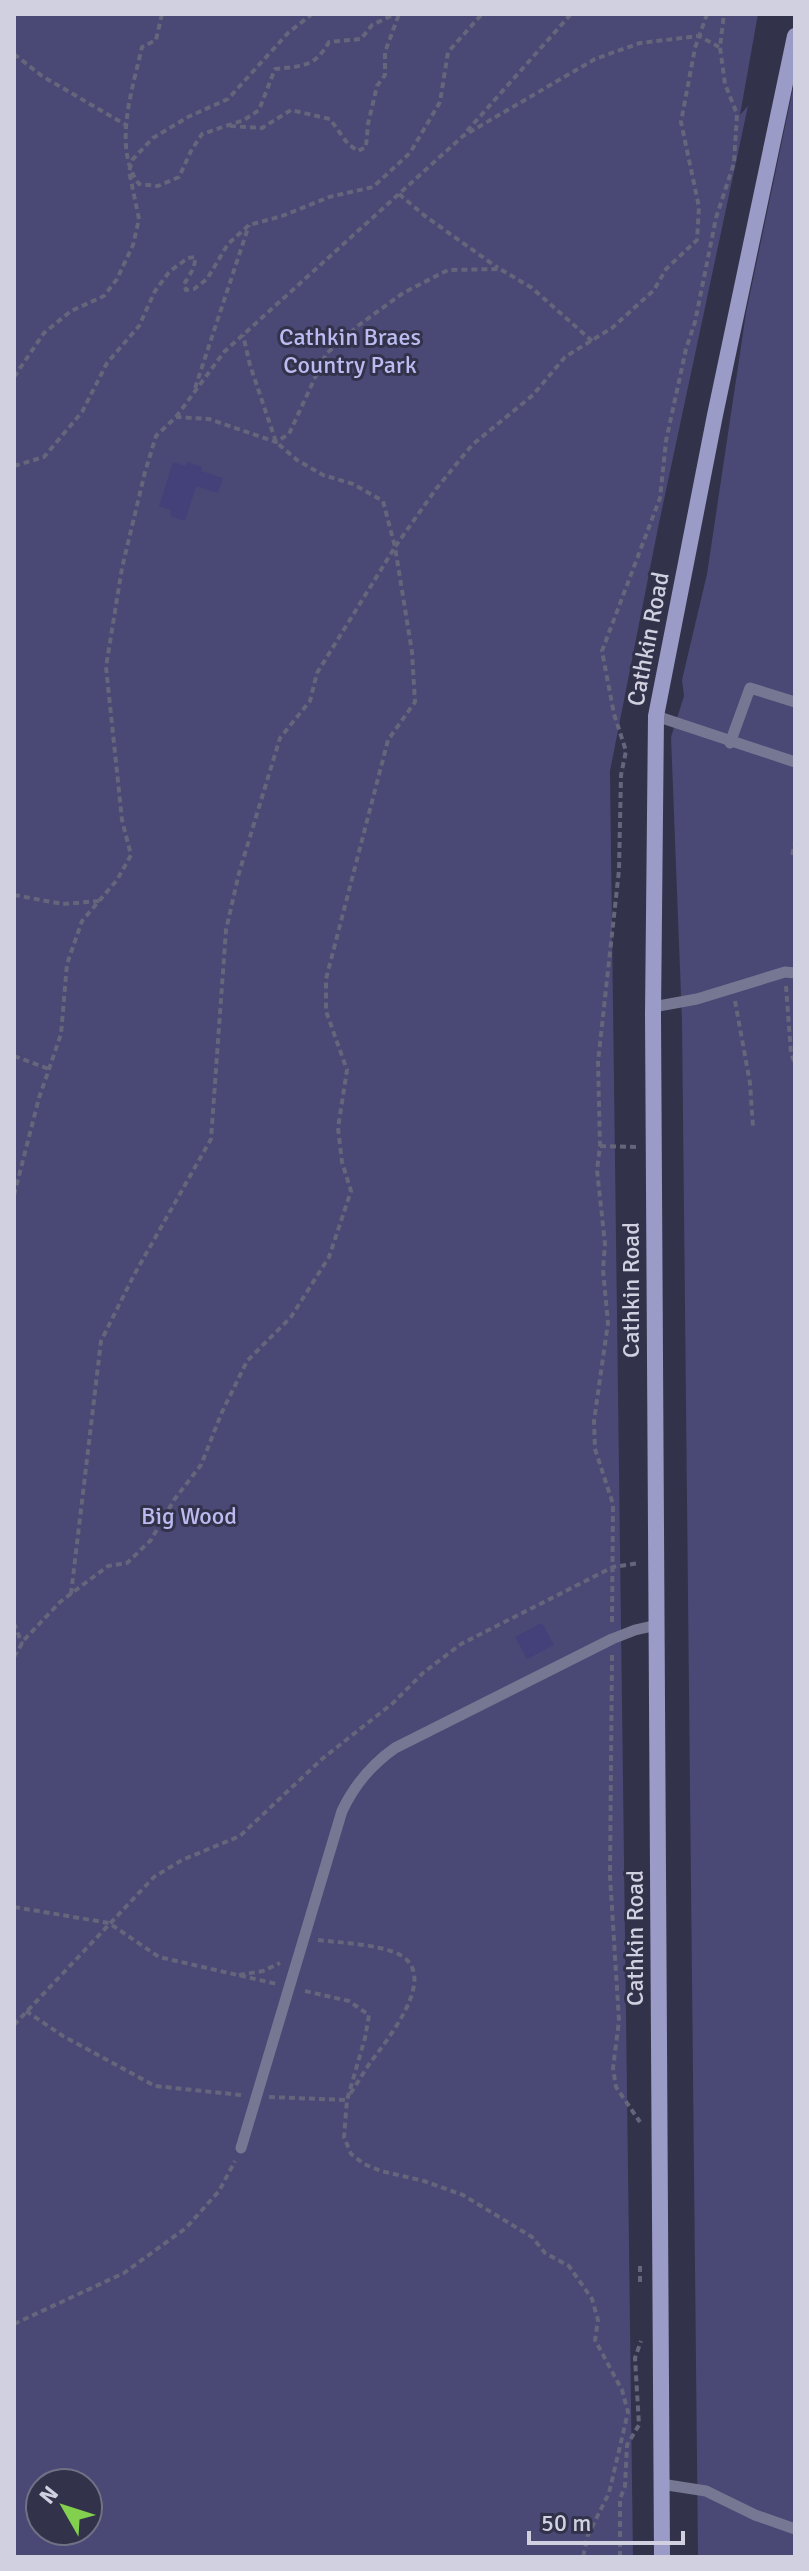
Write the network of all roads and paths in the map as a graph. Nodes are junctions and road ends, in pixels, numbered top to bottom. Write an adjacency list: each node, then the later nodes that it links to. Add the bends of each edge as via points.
1 (162, 14): 12 (path, via 156,40 142,47)
2 (312, 14): 15 (path, via 228,99 153,138)
3 (397, 14): 13 (path, via 372,25 361,39 329,42 319,59 275,69 259,110); 13 (path, via 366,147 358,151 348,144 330,119 291,110 262,128)
4 (482, 14): 17 (path, via 448,52 440,102 410,153 373,187)
5 (571, 14): 14 (path)
6 (707, 14): 8 (path)
7 (724, 14): 10 (path)
8 (699, 36): 10 (path); 14 (path, via 640,43 595,59); 20 (path, via 681,122 699,207 697,240 666,269 654,290)
9 (795, 36): 28 (main road, Cathkin Road)
10 (720, 47): 42 (path, via 725,84 737,114 734,163 686,349 660,498 602,651 626,751 598,1062)
11 (14, 54): 12 (path)
12 (127, 126): 15 (path)
13 (224, 126): 15 (path, via 202,134 179,177 158,186 139,184)
14 (463, 136): 16 (path)
15 (129, 171): 21 (path, via 139,219 117,279 104,296 71,311 44,333)
16 (399, 194): 18 (path); 19 (path)
17 (249, 225): 22 (path); 25 (path, via 194,289 186,290 184,284 195,257 170,271 139,326 107,363 82,412 44,457)
18 (500, 269): 20 (path, via 532,288); 24 (path, via 448,270 403,293 359,325 326,354 289,434)
19 (243, 335): 22 (path); 24 (path)
20 (592, 341): 26 (path, via 565,357 533,395 472,445)
21 (14, 377)
22 (193, 394): 23 (path)
23 (176, 417): 24 (path, via 209,419); 34 (path, via 156,436 152,448 122,568 108,653 109,714 131,855)
24 (276, 442): 26 (path, via 323,475 383,501)
25 (14, 466)
26 (395, 547): 47 (path, via 317,673 310,701 280,738 226,930 211,1139 101,1341); 47 (path, via 415,702 388,740 326,979 326,1011 347,1070 338,1128 351,1191 329,1257 291,1317 247,1361 201,1465 151,1540 127,1563 108,1566)
27 (795, 702): 29 (lane, via 750,688)
28 (656, 716): 29 (lane); 37 (main road, Cathkin Road)
29 (730, 743): 30 (lane)
30 (795, 762)
31 (795, 843): 32 (path)
32 (792, 855)
33 (14, 895): 34 (path, via 63,904)
34 (99, 901): 40 (path, via 82,921 67,964 61,1034)
35 (790, 973): 36 (lane); 39 (path)
36 (732, 987): 37 (lane); 41 (path)
37 (653, 1007): 43 (main road, Cathkin Road)
38 (14, 1056): 40 (path)
39 (795, 1063)
40 (49, 1069): 44 (path)
41 (753, 1127)
42 (600, 1146): 43 (path); 46 (path, via 597,1170 608,1323 594,1421 595,1449 613,1504)
43 (654, 1147): 45 (main road, Cathkin Road)
44 (14, 1195)
45 (657, 1560): 46 (path); 49 (main road, Cathkin Road)
46 (613, 1567): 50 (path); 54 (path, via 461,1644 322,1759 240,1836 154,1877)
47 (71, 1594): 51 (path)
48 (14, 1623): 51 (path)
49 (657, 1625): 50 (lane); 68 (main road, Cathkin Road)
50 (612, 1639): 55 (lane, via 395,1748 370,1769 342,1811); 62 (path, via 610,1876 619,2021 613,2068 616,2087)
51 (22, 1644): 52 (path)
52 (14, 1657)
53 (14, 1907): 54 (path)
54 (109, 1923): 56 (path, via 159,1957); 58 (path)
55 (302, 1945): 56 (path, via 285,1961); 57 (lane); 61 (path, via 318,1939 374,1948 411,1963 415,1980 407,2008)
56 (237, 1975): 57 (path)
57 (289, 1987): 60 (lane); 61 (path, via 349,2001 369,2015)
58 (26, 2011): 59 (path); 60 (path, via 155,2086)
59 (14, 2025)
60 (257, 2097): 61 (path); 63 (lane)
61 (347, 2100): 70 (path, via 344,2137 351,2154 381,2171 463,2195 569,2266 592,2299 598,2320 595,2340 628,2412 609,2493)
62 (641, 2122)
63 (241, 2148): 66 (path, via 219,2191 186,2228 124,2273)
64 (641, 2260): 65 (path)
65 (641, 2290)
66 (14, 2324)
67 (644, 2334): 71 (path, via 635,2358 639,2425 627,2445)
68 (661, 2484): 69 (lane, via 706,2491); 72 (main road, Cathkin Road)
69 (795, 2529)
70 (583, 2557)
71 (620, 2557)
72 (662, 2557)

